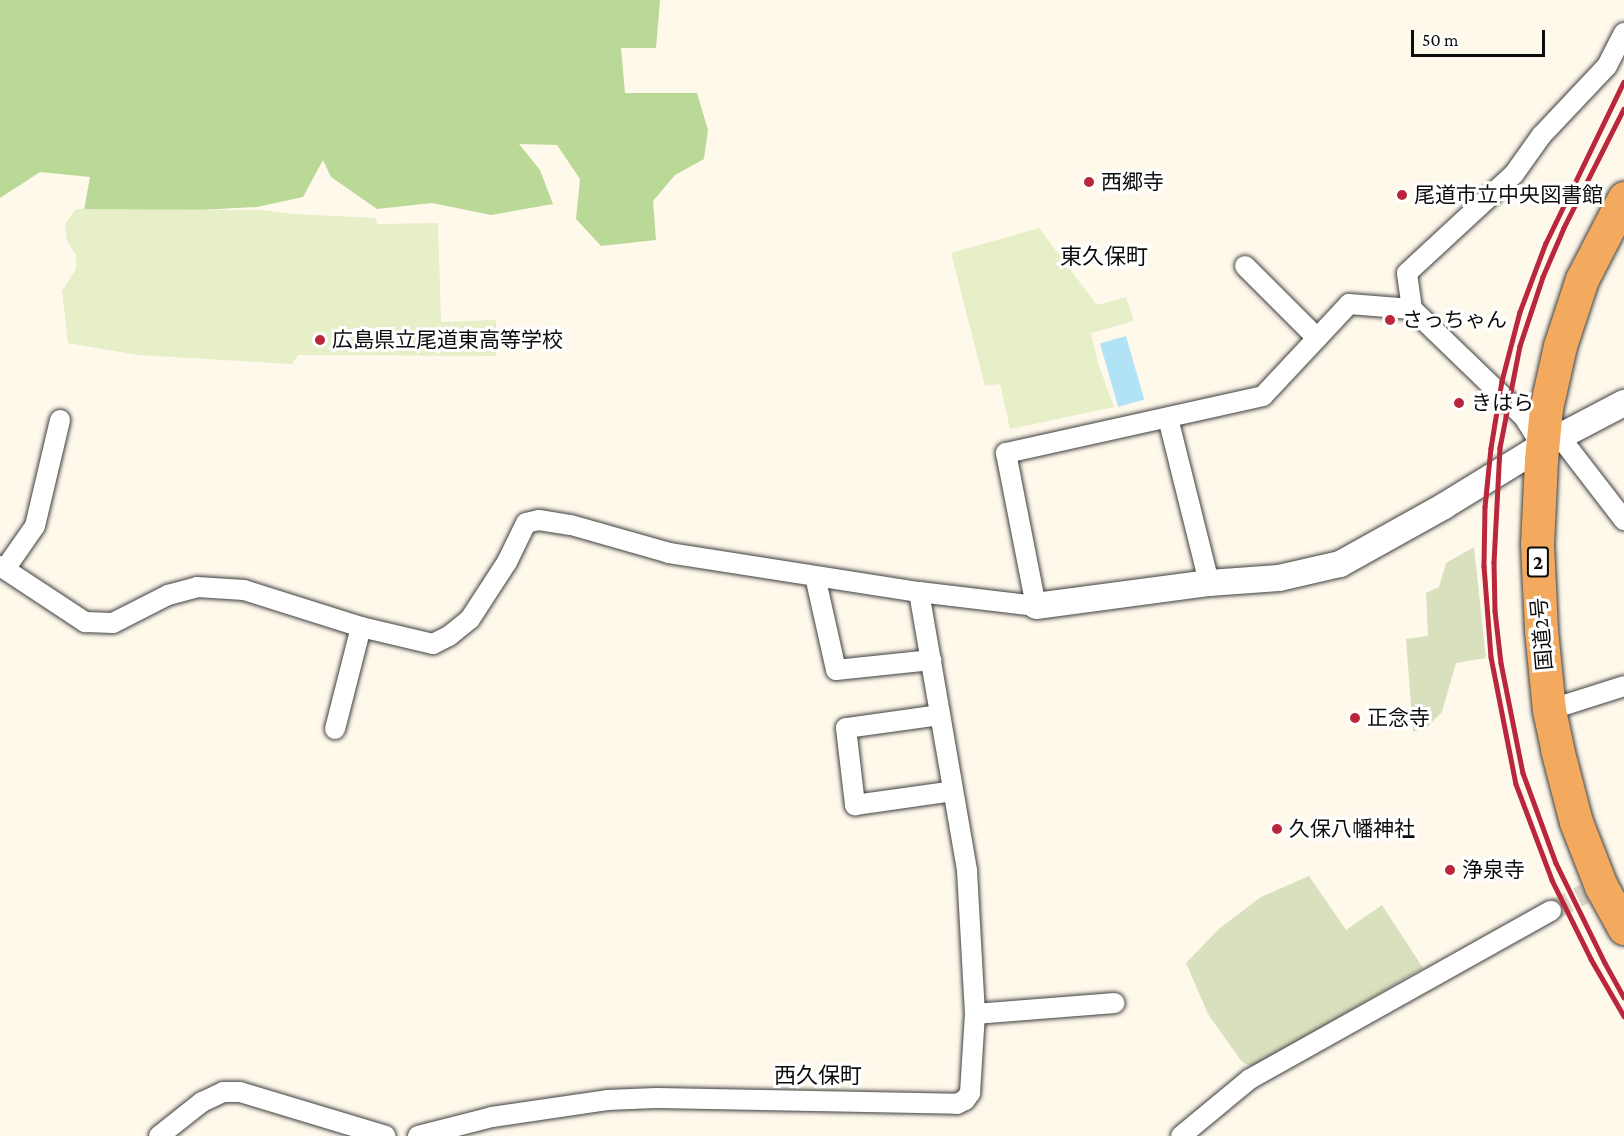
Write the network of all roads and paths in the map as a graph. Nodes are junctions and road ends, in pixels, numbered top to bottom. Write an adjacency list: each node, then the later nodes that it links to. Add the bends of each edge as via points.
1 (1624, 33): 4 (street, via 1607,66 1541,136 1514,174 1407,273)
2 (1624, 198): 9 (highway, 国道2号 / 2, via 1582,279 1560,346 1546,408)
3 (1245, 266): 5 (street)
4 (1412, 309): 5 (street, via 1349,304); 9 (street)
5 (1317, 339): 7 (street, via 1263,396)
6 (1624, 403): 9 (street)
7 (1168, 418): 13 (street); 15 (street, via 1006,453)
8 (60, 420): 11 (street, via 35,526)
9 (1551, 442): 10 (street); 13 (street, via 1340,564 1279,578); 19 (highway, 国道2号 / 2, via 1538,583)
10 (1624, 520)
11 (2, 567): 16 (street, via 85,622 113,623 168,595 197,587 244,590)
12 (815, 576): 14 (street); 16 (street, via 669,553 572,525 539,520 526,523 507,562 470,619 449,636 433,644); 17 (street, via 836,670)
13 (1209, 583): 15 (street)
14 (919, 592): 15 (street); 17 (street)
15 (1036, 606)
16 (361, 627): 21 (street)
17 (931, 660): 20 (street)
18 (1624, 686): 19 (street)
19 (1549, 710): 24 (highway, 国道2号 / 2, via 1593,890)
20 (940, 715): 22 (street); 22 (street, via 846,728 855,805)
21 (335, 729)
22 (953, 791): 26 (street, via 967,870)
23 (1551, 911): 30 (street, via 1250,1078)
24 (1624, 928)
25 (1115, 1003): 26 (street)
26 (975, 1014): 29 (street, via 970,1094 957,1104 607,1100 492,1117)
27 (159, 1136): 28 (street, via 202,1102 223,1092 240,1092)
28 (386, 1136)
29 (418, 1136)
30 (1182, 1136)

